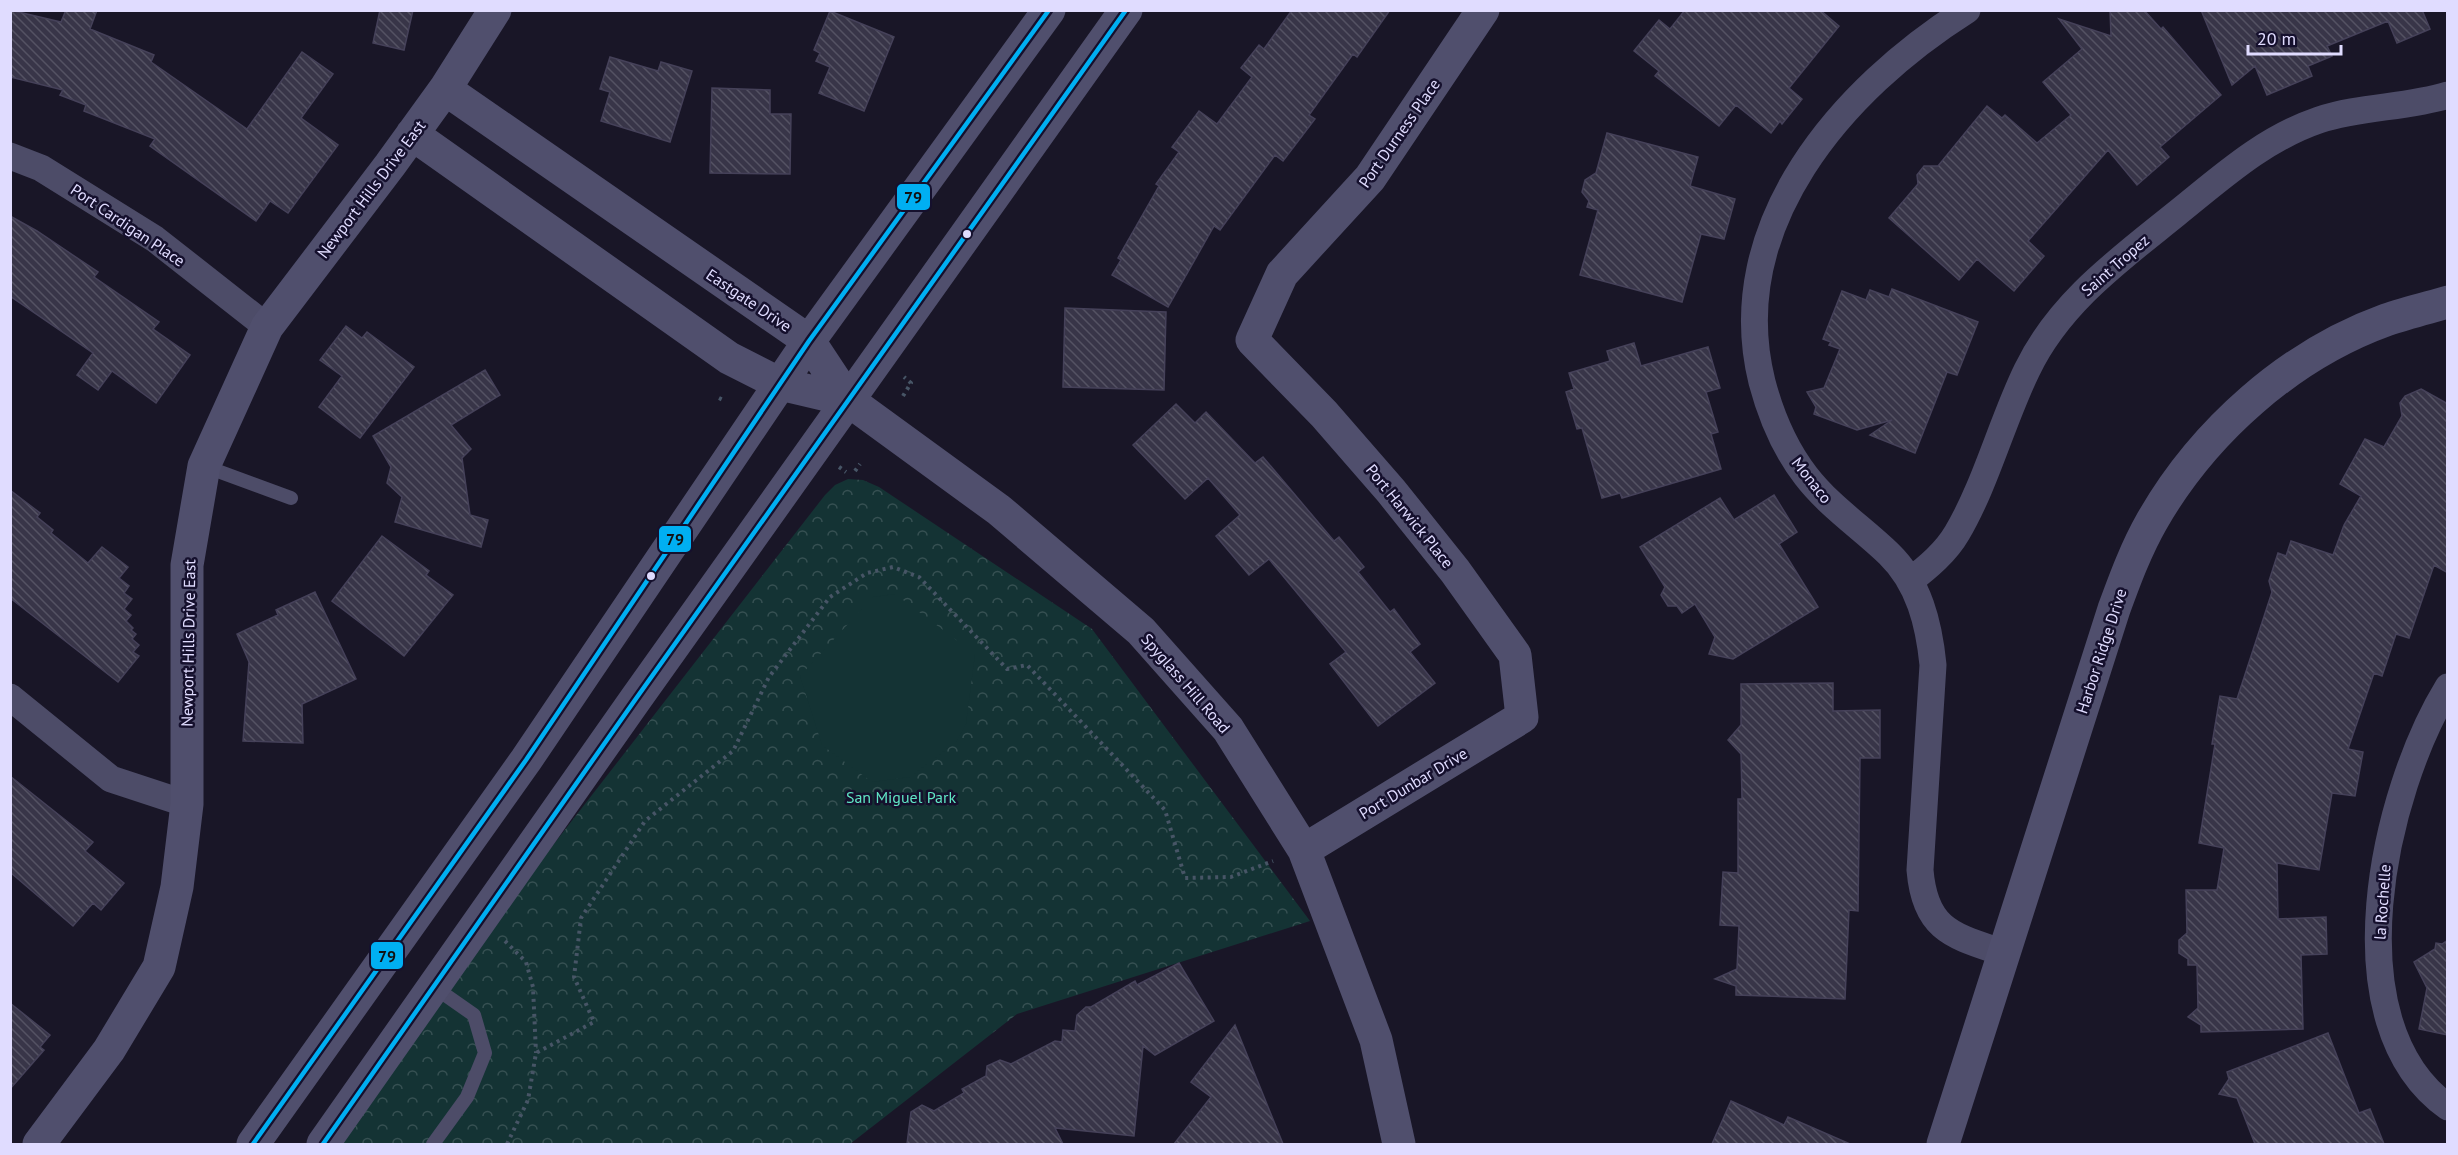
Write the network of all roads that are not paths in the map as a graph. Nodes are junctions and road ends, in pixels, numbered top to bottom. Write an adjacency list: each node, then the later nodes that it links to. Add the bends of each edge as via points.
1 (495, 10): 6 (street, Newport Hills Drive East)
2 (1049, 10): 13 (street)
3 (1126, 10): 15 (street)
4 (1484, 10): 12 (street, Port Durness Place, via 1370,178 1282,274)
5 (1966, 10): 18 (street, Monaco, via 1892,66 1850,107 1813,153 1782,201 1766,240 1757,280 1757,363 1767,403 1784,441 1806,476 1834,507 1890,555)
6 (445, 89): 8 (street, Newport Hills Drive East); 13 (street, Eastgate Drive)
7 (2448, 95): 18 (street, Saint Tropez, via 2361,109 2319,120 2279,137 2242,160 2102,274 2050,330 2027,370 1957,534)
8 (412, 134): 11 (street, Newport Hills Drive East); 14 (street, via 729,358)
9 (10, 156): 11 (street, Port Cardigan Place, via 41,168 155,239)
10 (2448, 302): 24 (street, Harbor Ridge Drive, via 2386,320 2300,364 2243,408 2179,480 2152,521 2117,600)
11 (267, 327): 16 (street, Newport Hills Drive East)
12 (1252, 340): 21 (street, Port Harwick Place, via 1324,414 1462,580 1515,655)
13 (809, 341): 14 (street); 15 (street, Eastgate Drive)
14 (780, 384): 15 (street); 28 (street, via 526,760)
15 (848, 400): 23 (street, Spyglass Hill Road, via 999,510 1140,631 1228,729); 25 (street)
16 (204, 466): 17 (lane); 22 (street, Newport Hills Drive East, via 187,566)
17 (291, 498)
18 (1910, 581): 24 (street, Monaco, via 1930,633 1933,665 1920,870 1922,892 1929,910 1943,927 1959,938)
19 (2448, 687): 26 (street, la Rochelle, via 2416,750 2398,801 2386,854 2379,963 2384,1008 2394,1042 2412,1072)
20 (10, 697): 22 (street, via 111,778)
21 (1521, 717): 23 (street, Port Dunbar Drive)
22 (187, 804): 27 (street, Newport Hills Drive East, via 177,887 159,968 109,1050)
23 (1304, 850): 31 (street, Spyglass Hill Road, via 1376,1040)
24 (2004, 953): 32 (street, Harbor Ridge Drive)
25 (434, 987): 29 (street); 30 (lane, via 474,1016 485,1053 467,1097)
26 (2448, 1107)
27 (39, 1144)
28 (253, 1144)
29 (323, 1144)
30 (434, 1144)
31 (1399, 1144)
32 (1943, 1144)

